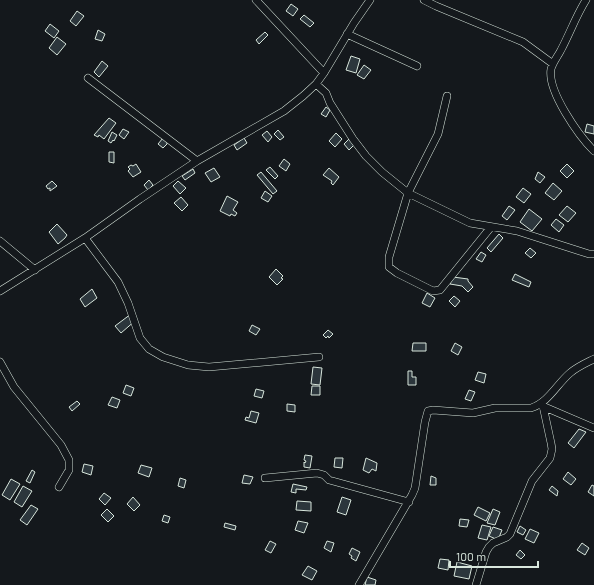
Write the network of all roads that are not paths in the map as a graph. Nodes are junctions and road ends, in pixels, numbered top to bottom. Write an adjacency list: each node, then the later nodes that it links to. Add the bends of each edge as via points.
1 (256, 0): 8 (street)
2 (370, 0): 5 (street)
3 (424, 0): 6 (street, via 523,42)
4 (586, 0): 6 (street)
5 (347, 34): 7 (street); 8 (street)
6 (553, 64): 12 (street, via 551,76 561,104)
7 (417, 66)
8 (324, 73): 10 (street)
9 (88, 78): 13 (street)
10 (316, 84): 13 (street, via 284,111); 14 (street, via 326,93 366,156)
11 (447, 96): 14 (street, via 438,134)
12 (594, 151)
13 (197, 161): 16 (street)
14 (408, 193): 15 (street, via 460,220); 15 (street, via 388,263 397,273 433,291 440,290 445,285)
15 (491, 227): 18 (street, via 517,231)
16 (84, 238): 19 (street); 21 (street, via 118,282 140,338 149,349 163,357 188,365 209,367)
17 (0, 241): 19 (street)
18 (594, 254)
19 (35, 270): 20 (street)
20 (0, 291)
21 (319, 357)
22 (594, 359): 24 (street, via 568,374)
23 (0, 362): 27 (street, via 14,387 61,446 69,460 69,470)
24 (542, 405): 25 (street); 28 (street, via 531,408 495,408 473,413 428,410 415,488); 30 (street, via 552,449 550,458 532,481 510,534 489,547)
25 (594, 428)
26 (265, 478): 28 (street, via 317,473 329,480)
27 (59, 487)
28 (408, 502): 29 (street)
29 (359, 585)
30 (476, 585)

